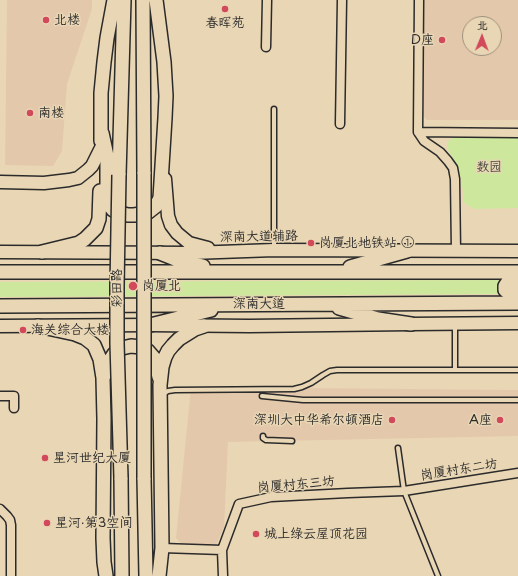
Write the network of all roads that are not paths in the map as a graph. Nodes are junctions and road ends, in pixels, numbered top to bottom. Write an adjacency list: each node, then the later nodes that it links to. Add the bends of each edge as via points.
1 (114, 0): 12 (main road, via 104,62)
2 (124, 0): 64 (main road, 彩田路, bridge, via 116,286)
3 (143, 0): 65 (main road, bridge)
4 (156, 0): 15 (main road, via 166,96)
5 (267, 0): 8 (street)
6 (342, 0): 10 (street)
7 (420, 0): 11 (street)
8 (266, 47)
9 (274, 109): 17 (lane)
10 (340, 124)
11 (418, 132): 13 (street); 20 (street, via 453,168 456,179)
12 (102, 133): 14 (main road); 15 (main road, via 107,156 107,200 113,210 120,213 142,215 156,206 160,198)
13 (518, 133)
14 (101, 148): 16 (main road, via 92,166 78,178 44,183); 23 (main road, via 100,210 96,228 79,243)
15 (163, 151): 18 (main road, via 168,216 171,225 189,243)
16 (0, 181)
17 (274, 250): 18 (main road, 深南大道辅路); 19 (main road, 深南大道辅路)
18 (235, 251): 24 (main road, 深南大道辅路)
19 (407, 251): 20 (main road, 深南大道辅路); 27 (main road)
20 (456, 251): 21 (main road, 深南大道辅路)
21 (518, 251)
22 (0, 252): 23 (main road, 深南大道辅路)
23 (42, 252): 24 (main road, 深南大道辅路)
24 (160, 253): 26 (main road)
25 (0, 272): 26 (main road)
26 (224, 272): 27 (main road)
27 (333, 272): 28 (main road)
28 (518, 272)
29 (518, 280): 30 (main road, via 509,281 505,286 505,290 510,294)
30 (518, 294)
31 (518, 303): 32 (main road, 深南大道)
32 (324, 304): 33 (main road, 深南大道); 39 (main road)
33 (236, 305): 35 (main road, 深南大道); 40 (main road)
34 (0, 306): 35 (main road, 深南大道)
35 (18, 306): 36 (main road)
36 (0, 316)
37 (455, 323): 38 (main road); 39 (main road); 44 (lane)
38 (518, 323)
39 (411, 324): 43 (main road)
40 (150, 325): 42 (main road); 43 (main road)
41 (0, 326): 42 (main road)
42 (38, 326): 46 (main road, via 76,334 91,342 98,352)
43 (204, 326): 47 (main road, via 179,338 168,351 162,367)
44 (455, 370): 45 (lane); 50 (lane, via 337,370 330,371 302,388 176,390 168,391)
45 (518, 370)
46 (103, 378): 47 (main road, via 114,354 122,348 141,347 155,360); 63 (main road, via 103,538)
47 (160, 385): 50 (main road)
48 (0, 396): 52 (street, via 14,396)
49 (262, 396): 51 (lane, via 303,400)
50 (160, 398): 59 (main road)
51 (518, 400)
52 (14, 408)
53 (263, 436): 54 (lane, via 266,440)
54 (292, 441)
55 (398, 448): 57 (lane)
56 (518, 473): 57 (street, 岗厦村东二坊)
57 (404, 491): 60 (street, 岗厦村东三坊, via 271,497 239,504); 67 (lane)
58 (0, 509): 62 (street, via 10,520 11,525)
59 (162, 548): 60 (street); 66 (main road)
60 (222, 550): 61 (street)
61 (224, 574)
62 (11, 576)
63 (106, 576)
64 (122, 576)
65 (146, 576)
66 (159, 576)
67 (438, 576)

